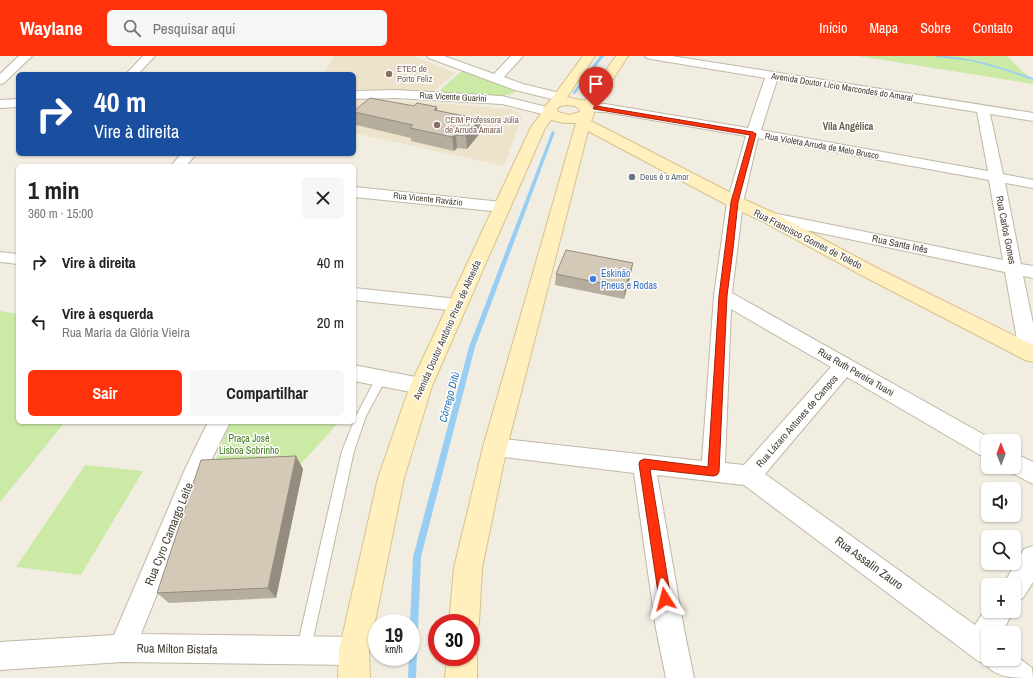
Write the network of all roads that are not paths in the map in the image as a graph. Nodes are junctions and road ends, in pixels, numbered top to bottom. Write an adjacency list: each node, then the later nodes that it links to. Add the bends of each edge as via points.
1 (26, 56): 11 (street)
2 (149, 56): 8 (street)
3 (433, 56): 10 (street)
4 (517, 56): 10 (street)
5 (589, 56): 17 (main road, Avenida Doutor Antônio Pires de Almeida)
6 (622, 56): 19 (main road)
7 (651, 56): 9 (street, Avenida Doutor Lício Marcondes do Amaral)
8 (134, 72)
9 (772, 76): 18 (street, Avenida Doutor Lício Marcondes do Amaral); 21 (street)
10 (496, 79): 12 (street)
11 (0, 80)
12 (519, 87): 14 (street, via 519,94); 17 (street)
13 (356, 95): 14 (street, Rua Vicente Guarini, via 396,94)
14 (502, 100): 17 (street, Rua Vicente Guarini)
15 (16, 103): 16 (street)
16 (0, 104)
17 (555, 104): 19 (main road, via 555,116 566,119); 28 (main road, Avenida Doutor Antônio Pires de Almeida, via 538,127)
18 (983, 109): 20 (street, Avenida Doutor Lício Marcondes do Amaral); 24 (street, Rua Carlos Gomes)
19 (585, 115): 21 (street, Rua Violeta Arruda de Melo Brusco, via 605,108); 27 (main road, Rua Francisco Gomes de Toledo); 44 (main road)
20 (1033, 117)
21 (753, 134): 24 (street, Rua Violeta Arruda de Melo Brusco); 27 (street)
22 (187, 156): 23 (street)
23 (180, 164)
24 (996, 178): 25 (street, Rua Violeta Arruda de Melo Brusco); 32 (street, Rua Carlos Gomes)
25 (1033, 184)
26 (356, 192): 28 (street, Rua Vicente Ravázio)
27 (735, 202): 29 (main road, Rua Francisco Gomes de Toledo); 35 (street)
28 (502, 207): 36 (main road, Avenida Doutor Antônio Pires de Almeida)
29 (768, 217): 32 (street, Rua Santa Inês); 37 (main road, Rua Francisco Gomes de Toledo, via 870,272)
30 (0, 257): 31 (street)
31 (16, 259)
32 (1013, 267): 33 (street, Rua Santa Inês); 37 (street, Rua Carlos Gomes)
33 (1033, 272)
34 (356, 294): 36 (street)
35 (723, 296): 38 (street, Rua Ruth Pereira Tuani); 47 (street)
36 (458, 305): 41 (main road, Avenida Doutor Antônio Pires de Almeida)
37 (1031, 353)
38 (845, 365): 43 (street, Rua Ruth Pereira Tuani); 49 (street, Rua Lázaro Antunes de Campos)
39 (356, 373): 40 (street)
40 (381, 379): 41 (street); 55 (lane, via 361,416 348,451)
41 (421, 386): 56 (main road, Avenida Doutor Antônio Pires de Almeida, via 390,478)
42 (218, 424): 54 (street, Rua Cyro Camargo Leite, via 197,467)
43 (981, 444)
44 (495, 447): 45 (street); 52 (main road, via 468,568)
45 (644, 464): 47 (street); 62 (street)
46 (1021, 467): 48 (street)
47 (713, 472): 49 (street)
48 (1033, 474)
49 (749, 476): 53 (street, Rua Assalin Zauro)
50 (1033, 558): 51 (street)
51 (1021, 578)
52 (465, 614)
53 (981, 646)
54 (122, 648): 55 (street, Rua Milton Bistafa); 57 (street, Rua Milton Bistafa)
55 (304, 650): 56 (street, Rua Milton Bistafa)
56 (354, 651): 60 (main road, Avenida Doutor Antônio Pires de Almeida)
57 (0, 656)
58 (462, 666): 61 (main road)
59 (1007, 666): 63 (street, Rua Assalin Zauro)
60 (354, 678)
61 (461, 678)
62 (680, 678)
63 (1022, 678)

